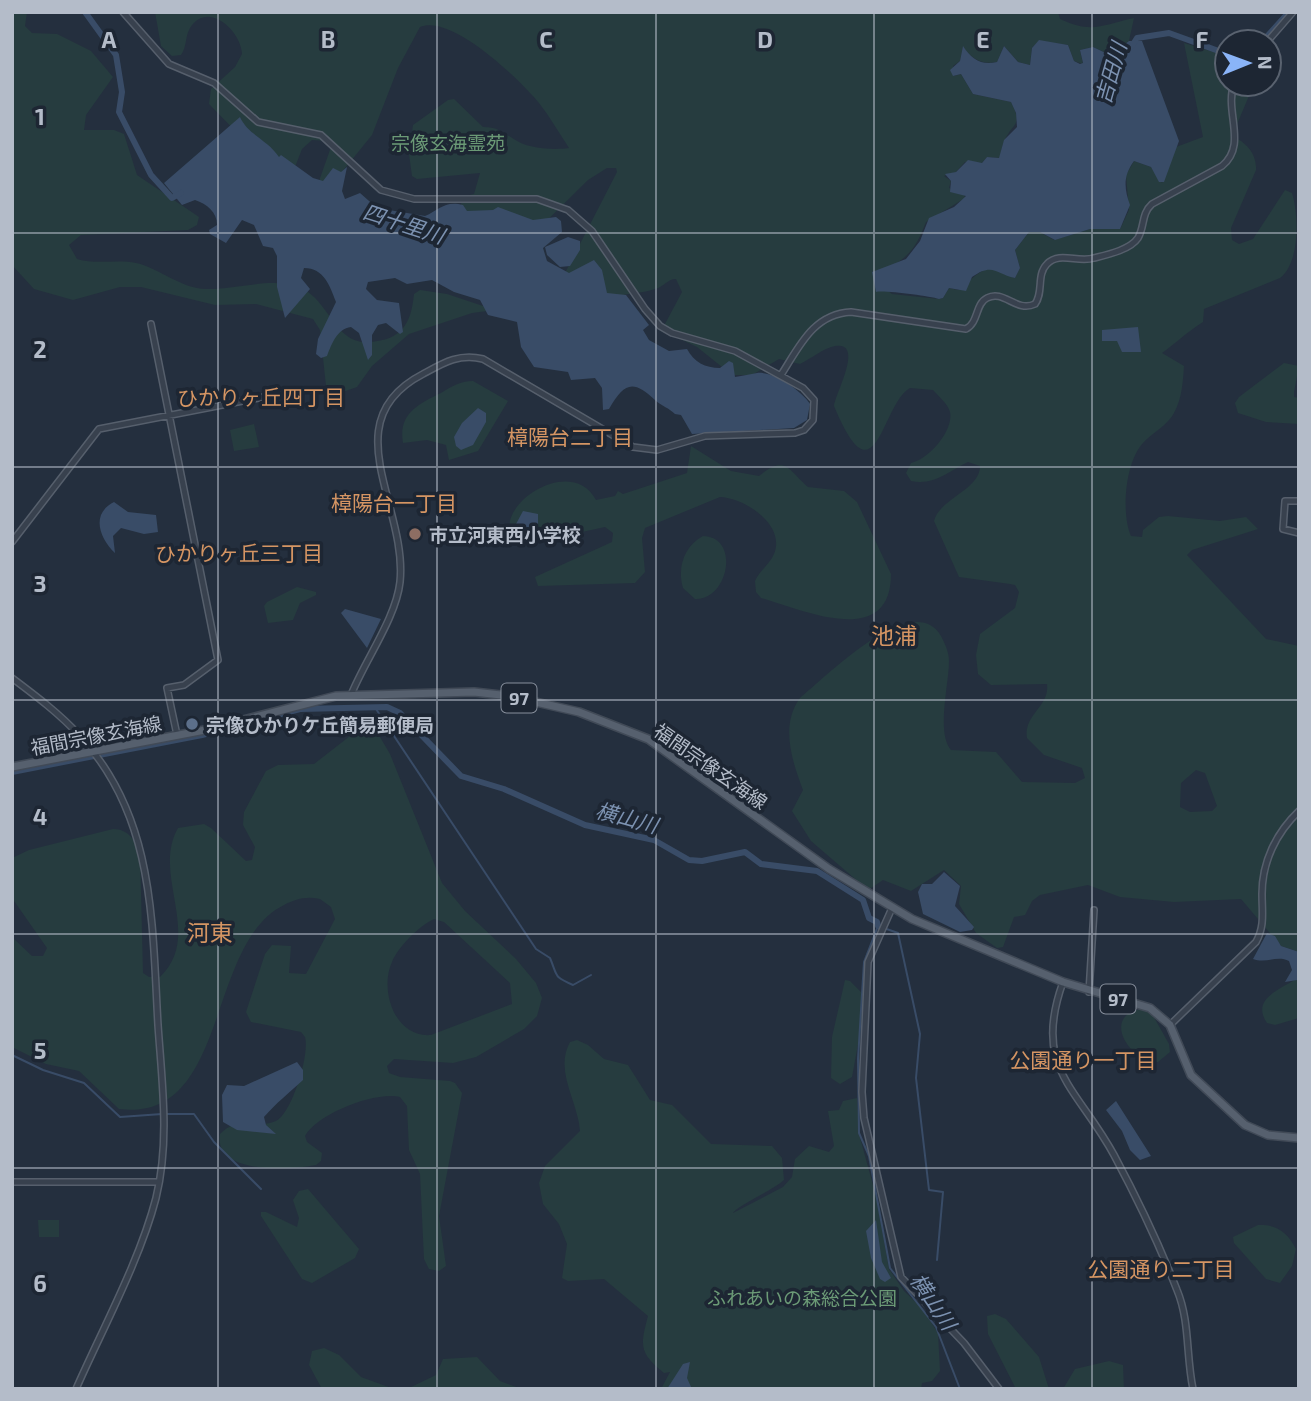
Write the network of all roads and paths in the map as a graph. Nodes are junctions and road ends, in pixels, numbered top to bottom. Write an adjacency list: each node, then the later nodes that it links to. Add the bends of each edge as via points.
1 (123, 12): 6 (street, via 169,64 214,83 262,125 321,135 369,182 392,195 537,199 568,210 592,230 660,326 672,334 735,351)
2 (1293, 12): 3 (street)
3 (1279, 28)
4 (1231, 98): 6 (street, via 1235,148 1231,158 1152,204 1132,244 1088,260 1051,260 1042,271 1035,304 1021,308 991,297 966,329 858,313 832,315 814,326)
5 (151, 324): 8 (street)
6 (781, 375): 13 (street, via 814,400 814,416 804,430 705,436 652,451 633,447 483,359 456,358 404,384 385,403 377,435 400,559 398,593)
7 (300, 390): 8 (street)
8 (169, 414): 11 (street, via 99,429); 14 (street, via 218,660 184,685 167,688)
9 (1299, 502): 10 (street, via 1285,501 1283,529)
10 (1299, 533)
11 (12, 542)
12 (12, 678): 15 (street)
13 (351, 695): 14 (main road, 福間宗像玄海線 / 97); 18 (main road, 福間宗像玄海線 / 97, via 492,693 579,712 628,729)
14 (177, 735): 15 (main road, 福間宗像玄海線 / 97)
15 (93, 751): 16 (main road, 福間宗像玄海線 / 97); 25 (street, via 125,803 149,883 163,1111)
16 (12, 767)
17 (1299, 811): 22 (street, via 1278,836 1266,864 1262,927 1256,942)
18 (891, 908): 20 (main road, 福間宗像玄海線 / 97); 27 (street, via 868,962 864,1118 901,1277 964,1343)
19 (1094, 910): 21 (street)
20 (1063, 982): 21 (main road, 福間宗像玄海線 / 97); 28 (street, via 1052,1024 1059,1069 1115,1158 1177,1291 1185,1316)
21 (1089, 992): 22 (main road, 福間宗像玄海線 / 97, via 1145,1006)
22 (1173, 1021): 23 (main road, via 1191,1074 1245,1125 1268,1135)
23 (1299, 1138)
24 (12, 1182): 25 (street)
25 (159, 1182): 26 (street, via 142,1237)
26 (76, 1389)
27 (999, 1389)
28 (1193, 1389)

